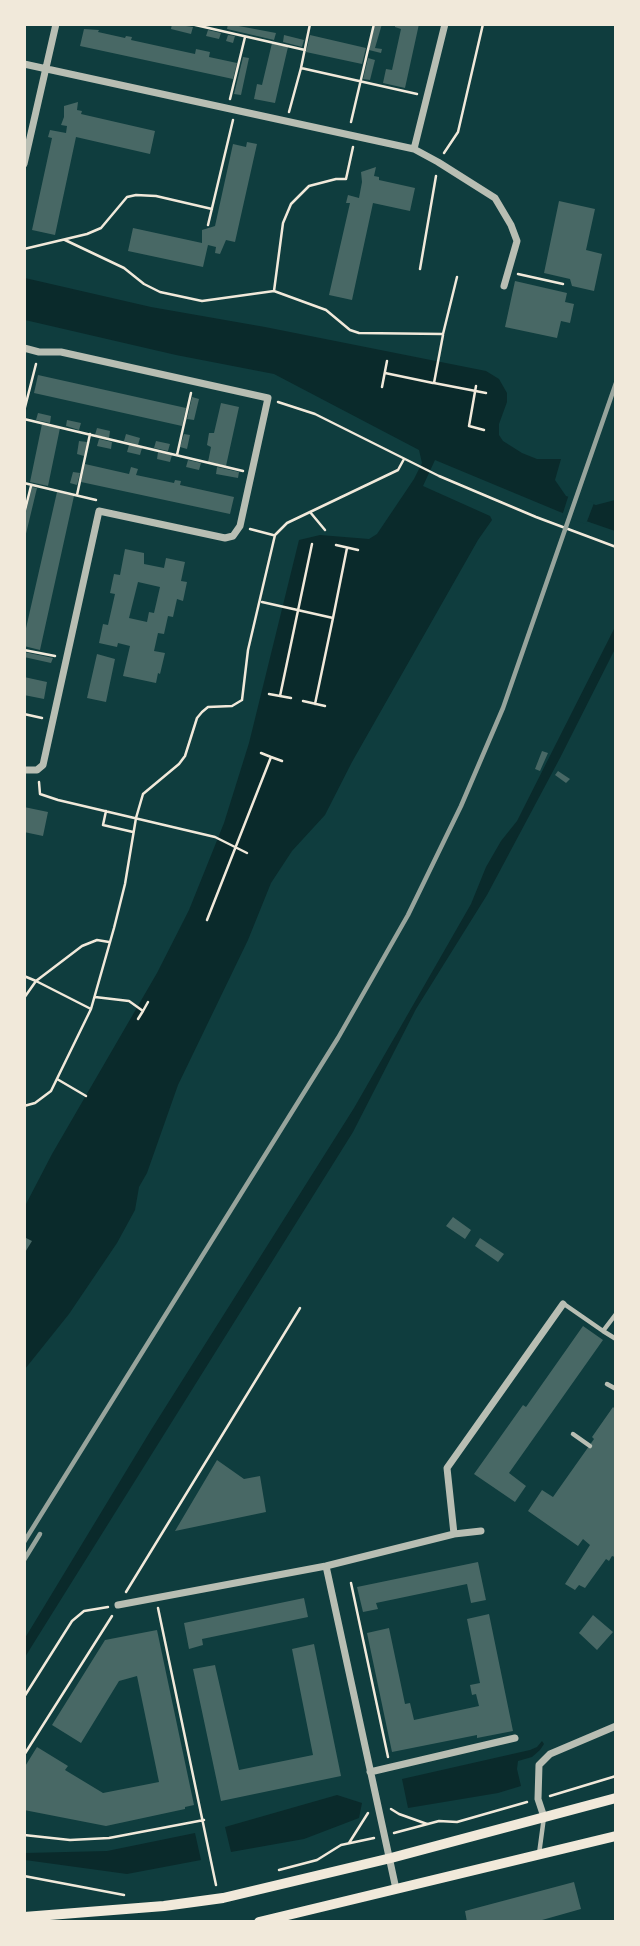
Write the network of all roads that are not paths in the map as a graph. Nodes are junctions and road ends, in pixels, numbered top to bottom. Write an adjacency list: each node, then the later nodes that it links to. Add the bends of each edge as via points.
1 (56, 24): 4 (street)
2 (445, 24): 5 (street)
3 (24, 64): 4 (street)
4 (46, 68): 5 (street); 6 (street)
5 (414, 149): 7 (street, via 495,198 517,241)
6 (24, 164)
7 (504, 286)
8 (24, 348): 9 (street, via 61,352 268,398 240,526 233,536 99,511 43,765)
9 (24, 770)
10 (563, 1304): 12 (lane); 19 (street, via 447,1468)
11 (615, 1314): 12 (lane)
12 (603, 1331): 13 (lane)
13 (615, 1339)
14 (607, 1384): 15 (lane)
15 (615, 1389)
16 (573, 1434): 17 (lane)
17 (590, 1446)
18 (481, 1531): 19 (street)
19 (454, 1534): 20 (street)
20 (326, 1566): 21 (street); 24 (street)
21 (118, 1605)
22 (615, 1726): 26 (street, via 550,1754 539,1765 538,1799)
23 (515, 1738): 24 (street)
24 (370, 1772): 29 (street)
25 (615, 1798): 26 (main road)
26 (544, 1817): 28 (lane); 29 (main road)
27 (615, 1836): 28 (main road)
28 (539, 1855): 30 (main road)
29 (391, 1858): 30 (street); 31 (main road, via 223,1898)
30 (396, 1889): 32 (main road)
31 (24, 1917)
32 (259, 1922)

